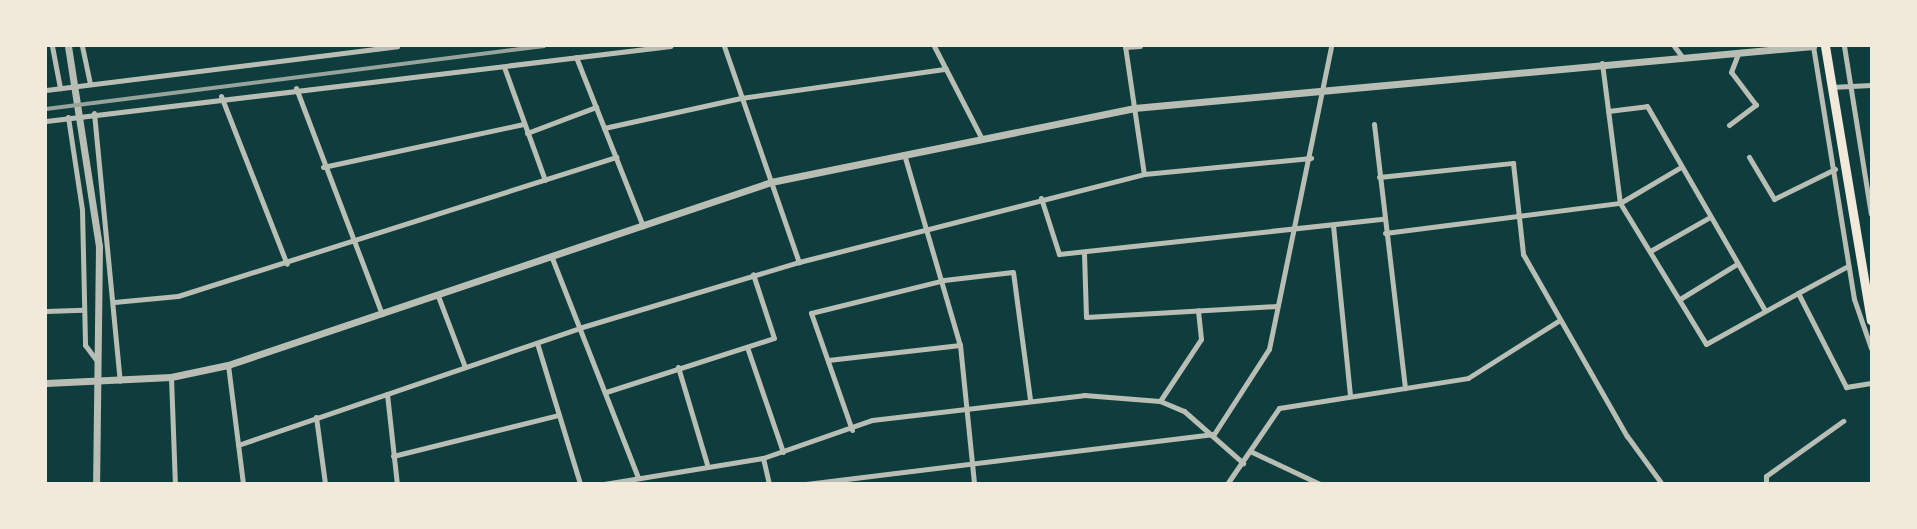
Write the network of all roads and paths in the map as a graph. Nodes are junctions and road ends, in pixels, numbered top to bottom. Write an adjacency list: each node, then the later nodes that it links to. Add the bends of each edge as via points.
1 (52, 46): 24 (street)
2 (68, 46): 93 (street, via 99,246)
3 (82, 46): 21 (street)
4 (397, 46): 21 (street)
5 (671, 46): 16 (street)
6 (724, 46): 30 (street)
7 (934, 46): 20 (street)
8 (1125, 46): 9 (street); 32 (street)
9 (1140, 46)
10 (1331, 46): 26 (street)
11 (1674, 46): 17 (street)
12 (1813, 46): 15 (street); 27 (street)
13 (1825, 46): 85 (main road)
14 (1844, 46): 22 (street)
15 (1738, 54): 17 (street); 39 (street, via 1731,72 1756,105)
16 (576, 57): 19 (street); 31 (street)
17 (1683, 58): 18 (street)
18 (1602, 63): 26 (street); 33 (street)
19 (504, 67): 25 (street); 37 (street)
20 (946, 69): 30 (street); 42 (street)
21 (90, 84): 24 (street)
22 (1850, 85): 23 (street); 27 (street); 57 (street)
23 (1871, 85)
24 (60, 88): 28 (street)
25 (296, 88): 29 (street); 47 (street)
26 (1326, 89): 32 (street); 46 (street)
27 (1821, 89): 49 (street)
28 (46, 90)
29 (221, 96): 34 (street); 70 (street)
30 (741, 98): 40 (street); 53 (street)
31 (596, 107): 40 (street); 41 (street)
32 (1134, 108): 42 (street); 50 (street)
33 (1608, 111): 48 (street, via 1647,106); 55 (street)
34 (94, 113): 35 (street); 78 (street)
35 (68, 117): 36 (street); 80 (street, via 82,210)
36 (46, 121)
37 (523, 124): 41 (street); 47 (street)
38 (1374, 124): 51 (street)
39 (1729, 125)
40 (604, 128): 44 (street)
41 (527, 133): 52 (street)
42 (982, 139): 43 (street)
43 (904, 154): 53 (street); 63 (street)
44 (617, 157): 52 (street); 61 (street)
45 (1749, 157): 49 (street, via 1774,199)
46 (1311, 158): 50 (street); 62 (street)
47 (323, 167): 65 (street)
48 (1681, 167): 55 (street); 58 (street)
49 (1835, 169): 72 (street)
50 (1144, 174): 54 (street)
51 (1379, 177): 56 (street, via 1513,163); 59 (street)
52 (545, 180): 65 (street)
53 (771, 182): 61 (street); 69 (street)
54 (1041, 198): 63 (street); 67 (street, via 1059,254)
55 (1620, 203): 56 (street); 66 (street)
56 (1520, 214): 64 (street); 86 (street, via 1523,254)
57 (1871, 214)
58 (1710, 217): 66 (street); 71 (street)
59 (1383, 219): 60 (street); 64 (street)
60 (1333, 225): 62 (street); 105 (street)
61 (643, 226): 68 (street)
62 (1295, 229): 67 (street); 79 (street)
63 (929, 230): 69 (street); 74 (street)
64 (1385, 233): 102 (street)
65 (352, 243): 70 (street); 84 (street)
66 (1653, 250): 77 (street)
67 (1084, 253): 81 (street, via 1086,317)
68 (552, 258): 76 (street); 87 (street)
69 (799, 262): 73 (street)
70 (287, 264): 78 (street, via 178,296)
71 (1737, 264): 77 (street); 82 (street)
72 (1848, 266): 75 (street); 91 (street)
73 (754, 274): 87 (street); 90 (street, via 774,338)
74 (944, 280): 89 (street); 92 (street, via 811,313); 106 (street, via 1013,272)
75 (1798, 293): 82 (street); 101 (street, via 1846,387)
76 (438, 296): 84 (street); 95 (street)
77 (1680, 299): 82 (street, via 1706,344)
78 (114, 302): 99 (street)
79 (1277, 306): 81 (street); 113 (street, via 1269,349)
80 (83, 310): 83 (street); 93 (street, via 85,345)
81 (1198, 310): 107 (street, via 1200,340)
82 (1765, 310)
83 (46, 311)
84 (382, 315): 94 (street)
85 (1871, 316)
86 (1558, 321): 102 (street, via 1468,378); 135 (street)
87 (579, 328): 88 (street); 103 (street)
88 (537, 342): 95 (street); 109 (street)
89 (960, 345): 92 (street); 108 (street)
90 (747, 347): 96 (street); 115 (street)
91 (1871, 348)
92 (828, 360): 112 (street)
93 (101, 363): 98 (street)
94 (228, 365): 97 (street); 114 (street)
95 (465, 367): 104 (street)
96 (678, 367): 103 (street); 120 (street)
97 (171, 377): 99 (street); 124 (street)
98 (101, 381): 99 (street); 100 (street); 123 (street)
99 (120, 381)
100 (46, 383)
101 (1871, 383)
102 (1405, 388): 105 (street)
103 (606, 392): 122 (street)
104 (387, 394): 110 (street); 117 (street)
105 (1350, 396): 116 (street, via 1279,408)
106 (1030, 400): 107 (street, via 1084,395); 108 (street)
107 (1160, 401): 113 (street)
108 (968, 409): 112 (street, via 872,420); 121 (street)
109 (559, 415): 117 (street); 128 (street)
110 (316, 417): 114 (street); 126 (street)
111 (1843, 421): 136 (street, via 1766,476)
112 (852, 430): 115 (street)
113 (1214, 434): 119 (street); 121 (street)
114 (238, 445): 125 (street)
115 (783, 452): 118 (street)
116 (1252, 452): 119 (street); 134 (street)
117 (393, 456): 127 (street)
118 (763, 458): 120 (street); 130 (street)
119 (1243, 463): 133 (street)
120 (707, 464): 122 (street)
121 (972, 465): 131 (street); 132 (street)
122 (638, 478): 129 (street)
123 (96, 484)
124 (174, 484)
125 (243, 484)
126 (326, 484)
127 (397, 484)
128 (580, 484)
129 (604, 484)
130 (769, 484)
131 (806, 484)
132 (974, 484)
133 (1227, 484)
134 (1320, 484)
135 (1662, 484)
136 (1766, 484)

